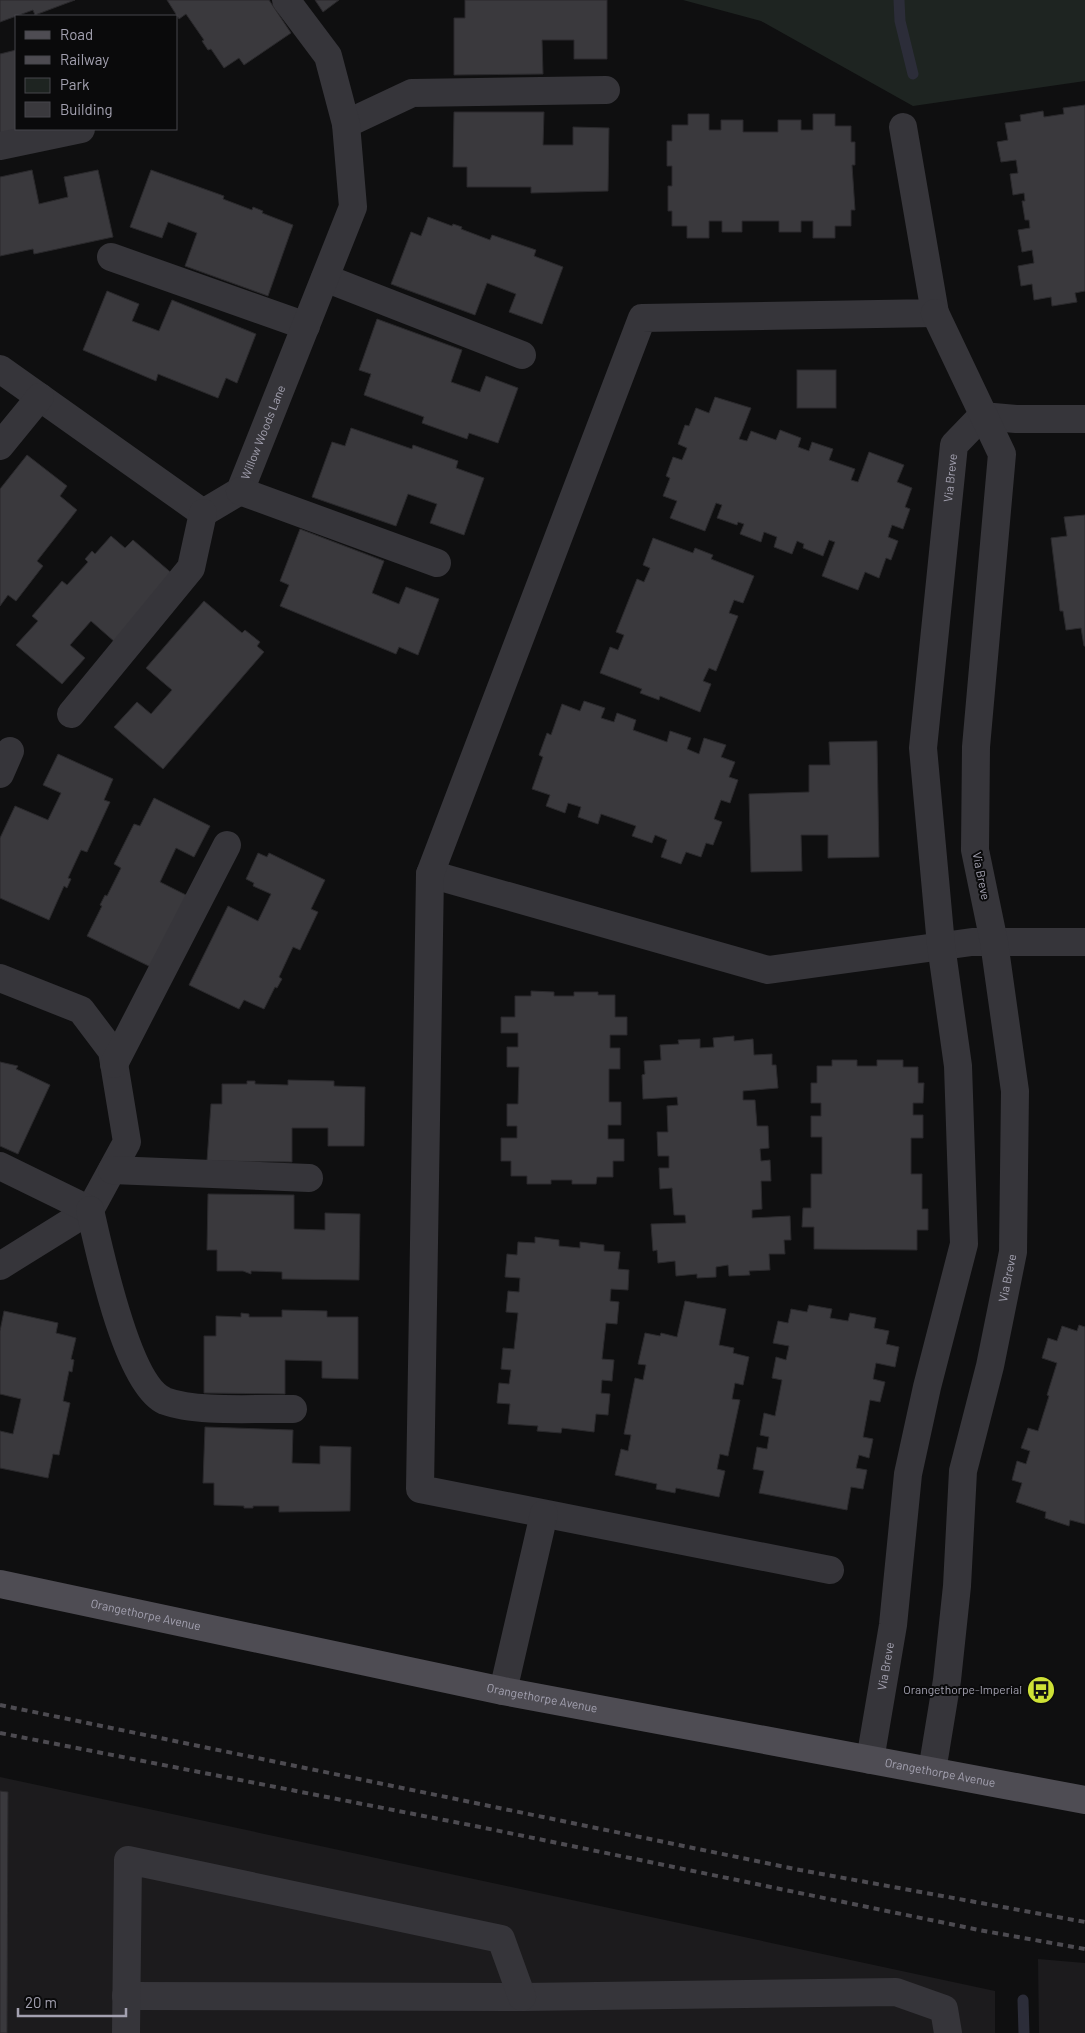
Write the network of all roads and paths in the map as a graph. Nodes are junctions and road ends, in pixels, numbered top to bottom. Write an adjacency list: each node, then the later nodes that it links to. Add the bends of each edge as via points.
1 (286, 0): 3 (street, Willow Woods Lane, via 328,56)
2 (606, 90): 3 (street, via 412,93)
3 (346, 124): 8 (street, Willow Woods Lane, via 353,207)
4 (903, 127): 9 (street)
5 (76, 130): 6 (street)
6 (0, 146)
7 (111, 257): 10 (street)
8 (325, 278): 10 (street, Willow Woods Lane); 11 (street)
9 (935, 313): 14 (street); 22 (street, via 642,318)
10 (306, 326): 17 (street, Willow Woods Lane)
11 (522, 355)
12 (0, 369): 13 (street)
13 (40, 397): 16 (street); 18 (street)
14 (982, 416): 15 (street); 23 (street, Via Breve, via 1002,454 976,747 975,850); 25 (street, Via Breve, via 954,445 923,748)
15 (1085, 419)
16 (0, 446)
17 (240, 491): 18 (street, Willow Woods Lane); 19 (street)
18 (203, 513): 20 (street, via 191,568)
19 (437, 563)
20 (71, 714)
21 (227, 845): 27 (street)
22 (430, 874): 25 (street, via 768,970); 34 (street, via 420,1489)
23 (994, 942): 24 (street); 25 (street); 39 (street, Via Breve, via 1016,1091 1012,1252 990,1366 963,1471 957,1586 947,1680)
24 (1085, 942)
25 (941, 945): 38 (street, Via Breve, via 958,1066 964,1244 908,1474 893,1625)
26 (0, 978): 27 (street, via 81,1010 112,1051)
27 (114, 1064): 29 (street, via 127,1142)
28 (0, 1166): 31 (street)
29 (112, 1170): 30 (street); 31 (street)
30 (309, 1178)
31 (90, 1210): 32 (street); 33 (street, via 116,1314 146,1383 164,1400 193,1407)
32 (0, 1266)
33 (293, 1409)
34 (544, 1514): 35 (street); 37 (street)
35 (830, 1570)
36 (0, 1584): 37 (main road, Orangethorpe Avenue)
37 (503, 1691): 38 (main road, Orangethorpe Avenue)
38 (870, 1760): 39 (main road, Orangethorpe Avenue)
39 (932, 1771): 40 (main road, Orangethorpe Avenue)
40 (1085, 1800)
41 (126, 1996): 42 (street); 42 (street, via 128,1860 501,1939); 43 (street)
42 (522, 1997): 44 (street, via 896,1992 944,2009)
43 (126, 2033)
44 (948, 2033)

